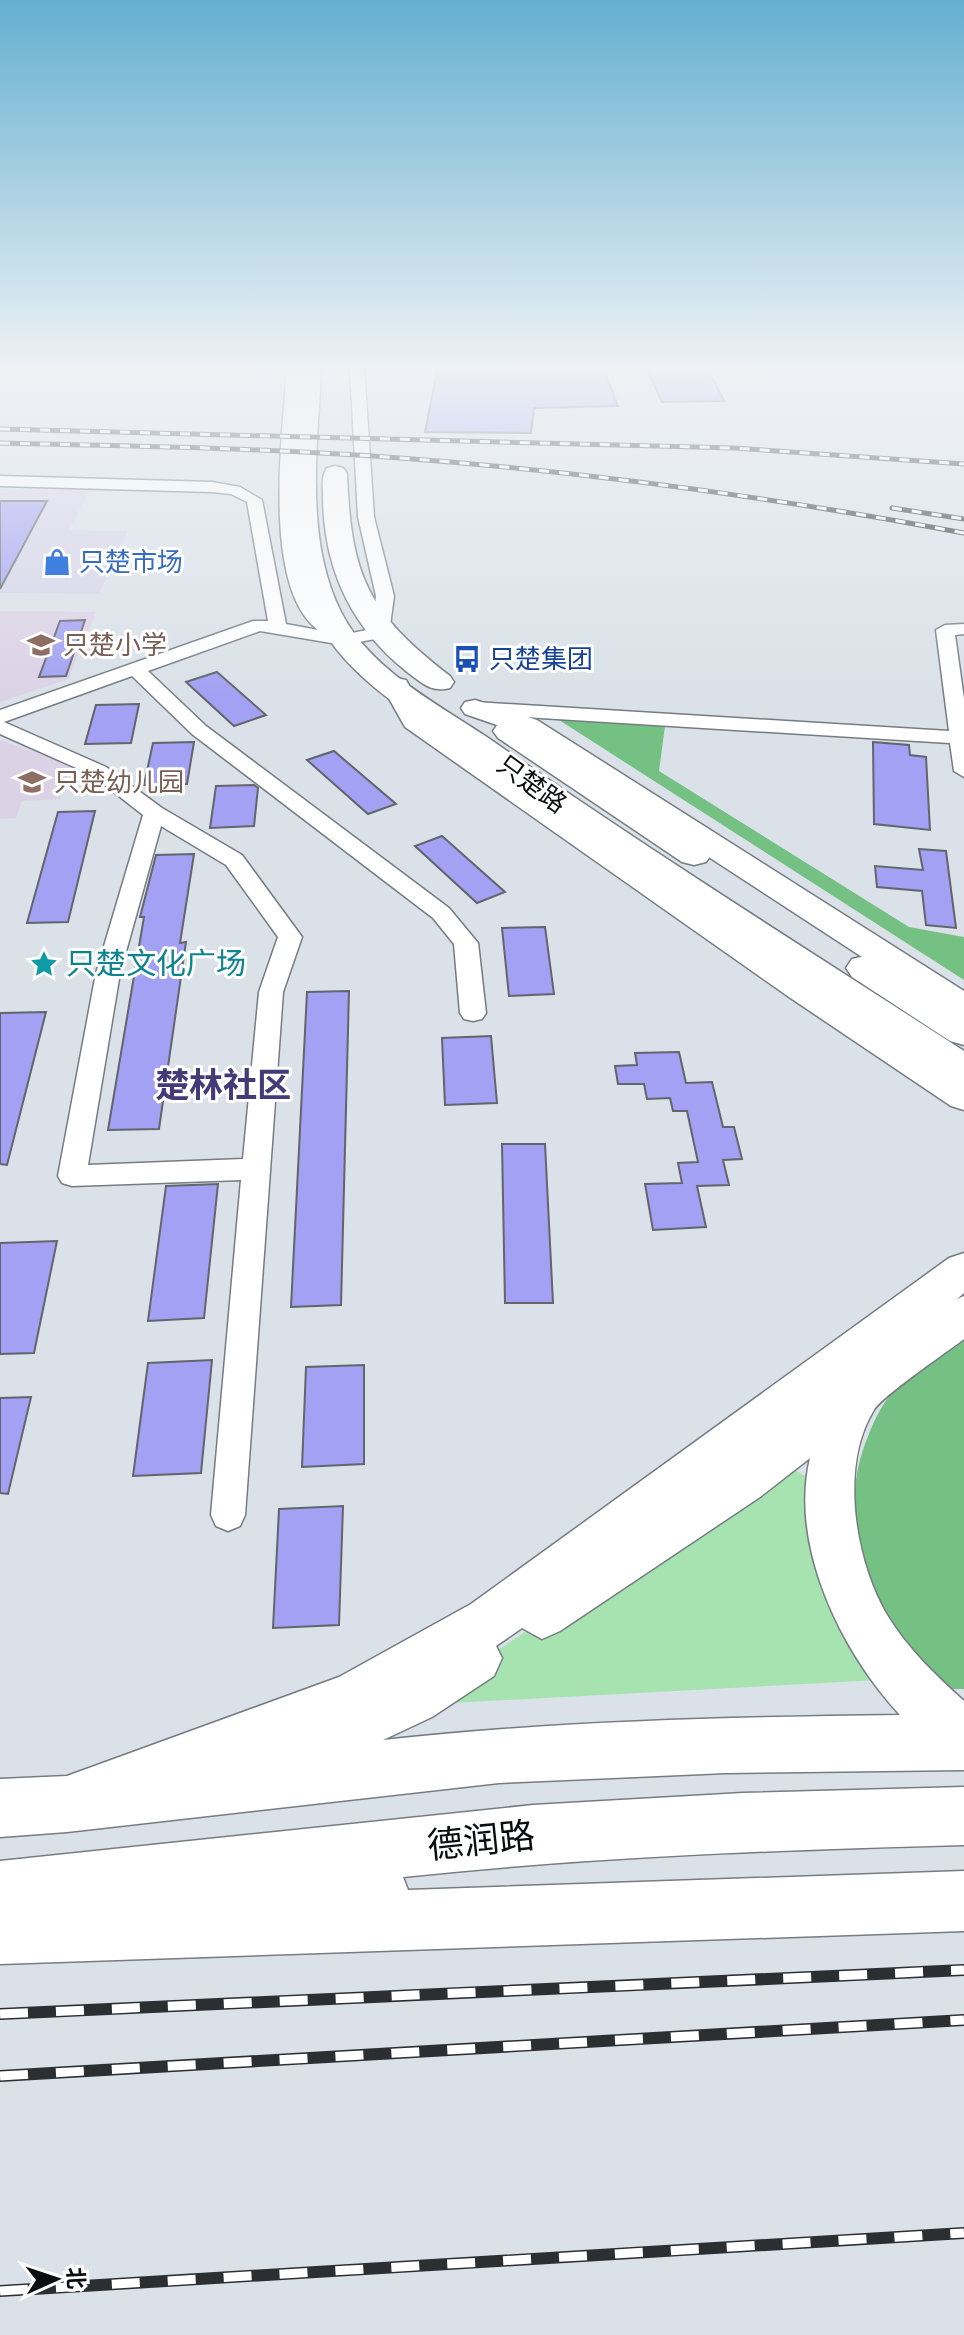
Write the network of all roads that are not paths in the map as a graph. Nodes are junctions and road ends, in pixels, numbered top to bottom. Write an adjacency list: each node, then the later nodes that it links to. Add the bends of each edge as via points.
1 (290, 476): 9 (street, via 291,561 297,587 308,611)
2 (307, 476): 9 (highway, 只楚路, via 308,551 318,590)
3 (335, 476): 8 (highway, 只楚路, via 340,549 351,588)
4 (364, 476): 8 (street, via 366,517 385,596)
5 (0, 481): 6 (street, via 212,487 247,494 254,500)
6 (278, 629): 9 (street); 10 (street, via 259,625)
7 (955, 630): 15 (street)
8 (380, 633): 9 (street); 12 (highway, 只楚路)
9 (343, 640): 11 (highway, 只楚路)
10 (135, 669): 13 (street); 20 (street, via 199,730 441,913 466,943)
11 (396, 686): 18 (highway, 只楚路, via 567,810); 23 (main road, via 415,721)
12 (475, 708): 15 (street); 18 (highway, 只楚路); 19 (main road, via 527,726)
13 (0, 717)
14 (0, 727): 17 (street, via 99,771)
15 (960, 738): 16 (street)
16 (964, 771)
17 (154, 813): 24 (street, via 234,860 290,937 271,992); 24 (street, via 108,973 72,1176)
18 (765, 920): 21 (highway, 只楚路); 22 (highway, 只楚路)
19 (964, 1007)
20 (473, 1013)
21 (964, 1032)
22 (964, 1070)
23 (964, 1097)
24 (256, 1169): 28 (street)
25 (964, 1270): 31 (main road, via 489,1622 352,1699)
26 (964, 1314): 27 (main road)
27 (855, 1398): 29 (main road, via 833,1464 830,1498 852,1605 902,1680); 30 (main road, via 743,1482 413,1698 314,1744)
28 (228, 1515)
29 (964, 1740): 30 (main road, via 499,1755)
30 (176, 1790): 31 (main road)
31 (67, 1804): 32 (main road)
32 (0, 1808)
33 (964, 1816): 35 (main road, 德润路, via 533,1834)
34 (964, 1883): 37 (main road, via 545,1889)
35 (0, 1891)
36 (964, 1901): 38 (main road)
37 (0, 1907)
38 (0, 1934)

